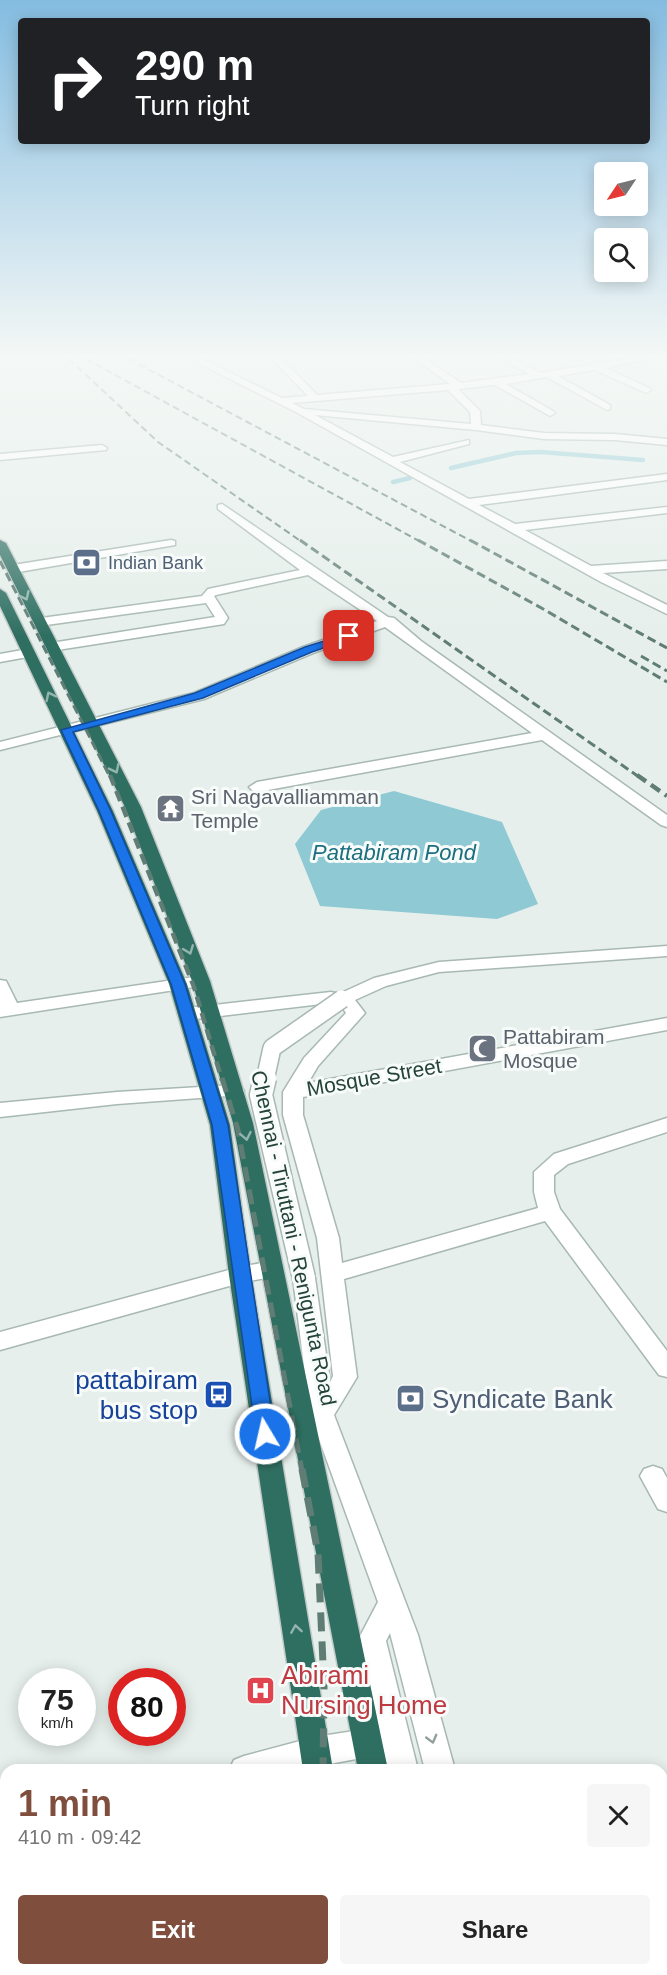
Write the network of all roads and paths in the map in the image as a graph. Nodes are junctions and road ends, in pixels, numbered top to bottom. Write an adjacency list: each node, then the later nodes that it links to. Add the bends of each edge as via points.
1 (66, 451): 4 (street)
2 (373, 451): 5 (street)
3 (429, 451): 5 (street)
4 (0, 457)
5 (391, 461): 7 (street)
6 (667, 477): 7 (street)
7 (466, 503): 10 (street)
8 (222, 507): 16 (street)
9 (667, 510): 10 (street)
10 (513, 528): 15 (street)
11 (0, 543): 14 (highway, Chennai - Tiruttani - Renigunta Road)
12 (171, 543): 14 (street)
13 (667, 565): 15 (street)
14 (12, 569): 22 (highway, Chennai - Tiruttani - Renigunta Road, one-way to 22)
15 (591, 570): 19 (street)
16 (310, 571): 18 (street, via 215,591 209,594); 21 (street)
17 (0, 593): 20 (highway)
18 (210, 599): 22 (street); 23 (street, via 222,620)
19 (667, 610)
20 (5, 615): 24 (highway)
21 (389, 621): 26 (street, via 199,696); 28 (street)
22 (39, 622): 23 (highway, Chennai - Tiruttani - Renigunta Road)
23 (51, 647): 26 (highway, Chennai - Tiruttani - Renigunta Road)
24 (28, 653): 25 (street); 27 (highway, one-way to 24)
25 (0, 658)
26 (93, 723): 27 (street); 33 (highway, Chennai - Tiruttani - Renigunta Road, one-way to 33, via 133,807)
27 (66, 730): 29 (street); 34 (highway, via 105,811)
28 (544, 735): 30 (street); 31 (street)
29 (0, 746)
30 (257, 787)
31 (667, 822)
32 (667, 951): 51 (street, bridge, via 439,967 380,982 342,999 272,1048 261,1095 304,1278)
33 (201, 981): 34 (street); 37 (highway, Chennai - Tiruttani - Renigunta Road)
34 (178, 984): 36 (street); 38 (highway)
35 (0, 985): 36 (street)
36 (5, 1011)
37 (210, 1011): 38 (street); 40 (highway, Chennai - Tiruttani - Renigunta Road); 42 (street, via 331,997 355,1008 354,1017 310,1062)
38 (187, 1014): 41 (highway)
39 (667, 1024): 42 (street, Mosque Street)
40 (234, 1091): 41 (street); 46 (highway, Chennai - Tiruttani - Renigunta Road, one-way to 46)
41 (210, 1092): 43 (street); 48 (highway, via 220,1125)
42 (293, 1092): 47 (street, via 293,1114 328,1238)
43 (0, 1110)
44 (667, 1125): 45 (street, via 561,1159 544,1172 542,1192)
45 (550, 1212): 47 (street); 50 (street)
46 (272, 1269): 48 (street); 55 (highway, Chennai - Tiruttani - Renigunta Road)
47 (333, 1274): 51 (street, via 345,1377)
48 (240, 1275): 49 (street); 56 (highway, one-way to 48)
49 (0, 1341)
50 (667, 1368)
51 (322, 1414): 54 (street)
52 (653, 1476): 53 (street)
53 (667, 1501)
54 (392, 1602): 58 (street, via 372,1641); 59 (street, one-way to 59)
55 (370, 1756): 56 (street)
56 (316, 1761): 57 (street)
57 (292, 1764)
58 (401, 1764)
59 (438, 1764)

